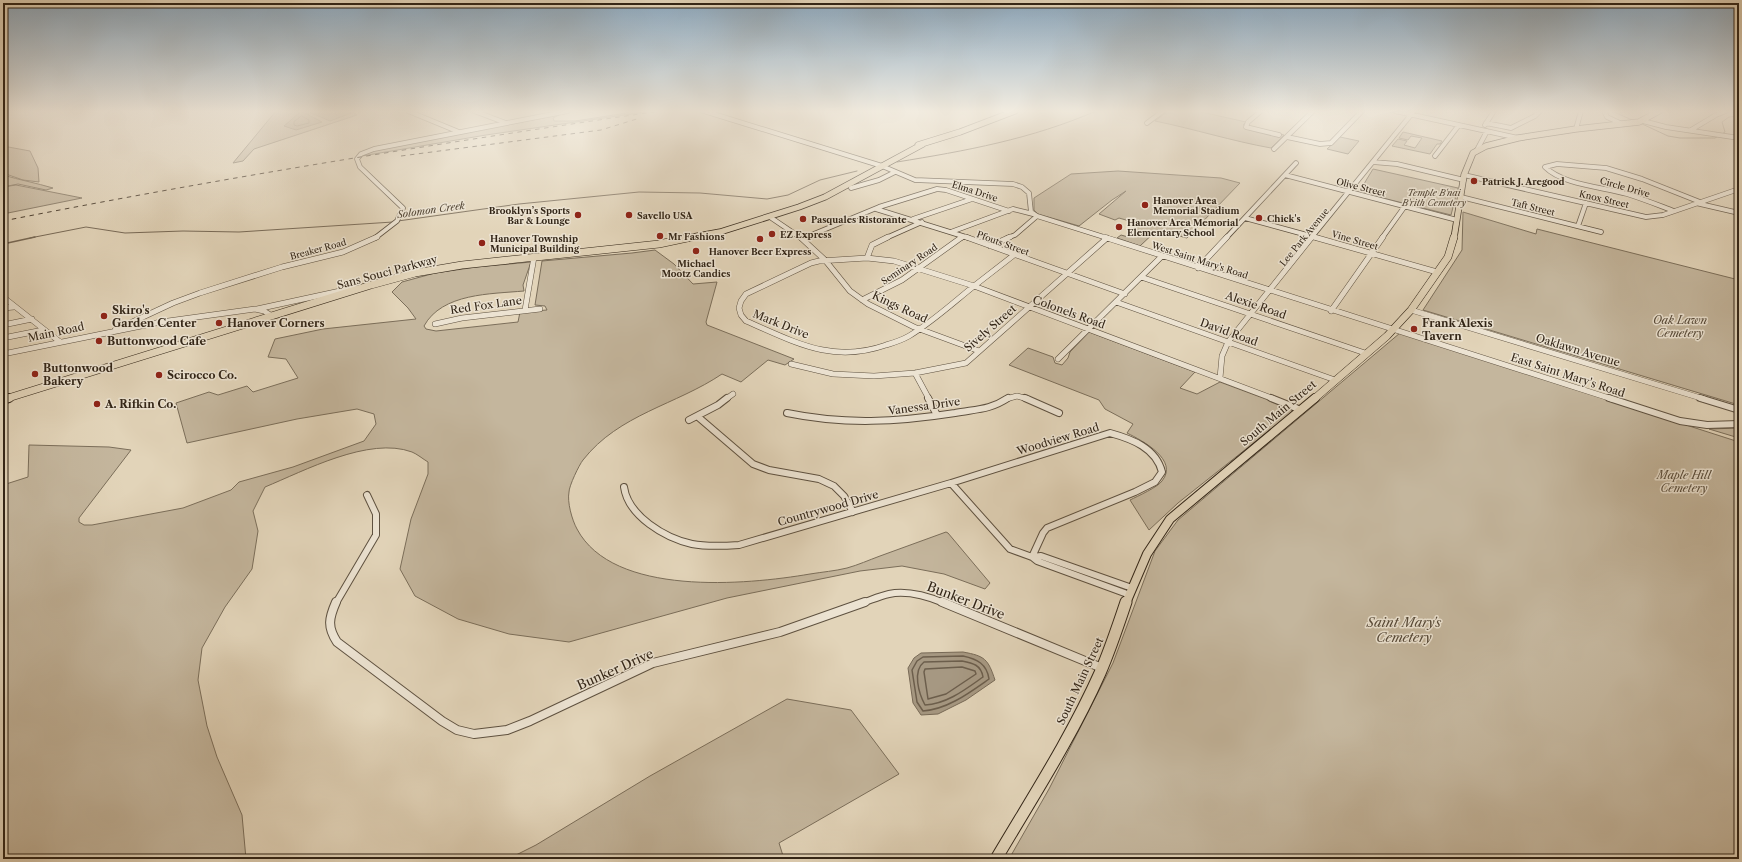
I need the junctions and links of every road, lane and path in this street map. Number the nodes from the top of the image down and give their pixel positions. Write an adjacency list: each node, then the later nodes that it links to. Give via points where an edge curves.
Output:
1 (370, 151): 70 (street, Breaker Road, via 358,157 358,163 403,208 398,219 377,237 354,247 205,292)
2 (832, 151): 10 (street)
3 (909, 151): 10 (main road, Sans Souci Parkway)
4 (1382, 151): 8 (street, Lee Park Avenue)
5 (1440, 151): 7 (street)
6 (1476, 151): 13 (main road, South Main Street, via 1469,161)
7 (1435, 156)
8 (1373, 162): 13 (street, Knox Street); 16 (street, Lee Park Avenue)
9 (1296, 163): 12 (street)
10 (879, 166): 11 (street); 29 (main road, Sans Souci Parkway, via 825,197)
11 (895, 172): 14 (street, via 879,180); 28 (street, via 920,181 1013,184 1029,193 1029,208)
12 (1285, 176): 16 (street, Olive Street); 30 (street)
13 (1464, 177): 19 (main road, South Main Street); 21 (street, Knox Street)
14 (851, 188)
15 (1739, 189): 17 (street, Knox Street)
16 (1350, 192): 23 (street, Olive Street); 38 (street, Lee Park Avenue)
17 (1729, 192): 18 (street); 22 (street, Knox Street)
18 (1739, 194)
19 (1461, 197): 32 (main road, South Main Street); 34 (street, Taft Street)
20 (972, 199): 24 (street, Elma Drive, via 937,189); 25 (street, Elma Drive); 31 (street)
21 (1586, 203): 26 (street, Knox Street, via 1646,217); 34 (street)
22 (1698, 203): 26 (street, Knox Street); 26 (street, Circle Drive, via 1634,176 1612,170 1592,166 1545,167 1548,172 1560,177 1625,193); 27 (street)
23 (1405, 206): 32 (street, Olive Street); 42 (street)
24 (876, 210): 31 (street, Pfouts Street); 40 (street)
25 (1011, 210): 28 (street, Elma Drive); 35 (street)
26 (1674, 211)
27 (1739, 213)
28 (1035, 215): 39 (street, West Saint Mary's Road); 41 (street, via 1015,234)
29 (770, 216): 40 (street, Kings Road); 45 (main road, Sans Souci Parkway, via 681,241)
30 (1245, 218): 38 (street, Vine Street); 49 (street)
31 (913, 219): 33 (street, Pfouts Street)
32 (1457, 220): 50 (main road, South Main Street, via 1453,245)
33 (922, 222): 35 (street, Pfouts Street); 46 (street, via 872,245)
34 (1578, 226): 36 (street, Taft Street)
35 (951, 232): 37 (street, Pfouts Street)
36 (1601, 232)
37 (963, 237): 41 (street, Pfouts Street); 48 (street, Seminary Road)
38 (1314, 237): 42 (street, Vine Street); 55 (street, Lee Park Avenue)
39 (1107, 238): 44 (street, West Saint Mary's Road); 51 (street, Sively Street)
40 (803, 239): 47 (street, Kings Road)
41 (990, 246): 43 (street, Pfouts Street)
42 (1371, 253): 50 (street, Vine Street); 67 (street)
43 (1014, 255): 51 (street, Pfouts Street); 54 (street)
44 (1162, 256): 49 (street, West Saint Mary's Road); 52 (street)
45 (534, 257): 53 (main road, Sans Souci Parkway, via 439,268); 65 (street)
46 (867, 258): 47 (street, Colonels Road); 48 (street, Colonels Road, via 894,261)
47 (825, 260): 58 (street, Kings Road, via 847,289); 75 (street, Mark Drive, via 811,263 746,294 740,301 742,318 818,350 844,354 856,353 908,337)
48 (920, 268): 54 (street, Colonels Road); 58 (street, Seminary Road, via 883,292)
49 (1198, 268): 55 (street, West Saint Mary's Road)
50 (1437, 272): 66 (main road, South Main Street)
51 (1066, 274): 56 (street, Pfouts Street); 62 (street, Sively Street)
52 (1141, 277): 56 (street); 68 (street, Alexie Road)
53 (371, 285): 63 (street, Main Road); 69 (main road, Sans Souci Parkway)
54 (974, 286): 62 (street, Colonels Road); 75 (street)
55 (1270, 291): 67 (street, West Saint Mary's Road); 68 (street, Lee Park Avenue)
56 (1125, 294): 59 (street)
57 (3, 297): 60 (street)
58 (862, 300): 75 (street, Kings Road, via 894,318)
59 (1116, 302): 78 (street); 82 (street, David Road)
60 (14, 306): 61 (street); 71 (street)
61 (3, 308)
62 (1029, 308): 78 (street, Colonels Road); 83 (street, Sively Street)
63 (255, 309): 69 (street); 74 (street, Main Road)
64 (540, 309): 65 (street, Red Fox Lane)
65 (525, 310): 72 (street, Red Fox Lane, via 452,319)
66 (1411, 310): 79 (main road, South Main Street); 94 (street, Oaklawn Avenue)
67 (1330, 311): 79 (street, West Saint Mary's Road)
68 (1251, 314): 82 (street, Lee Park Avenue); 84 (street, Alexie Road)
69 (272, 316): 92 (main road, Sans Souci Parkway)
70 (142, 318): 74 (street, via 139,322); 77 (street, Breaker Road)
71 (32, 319): 73 (street); 76 (street)
72 (436, 324)
73 (3, 325)
74 (144, 325): 77 (street, Main Road)
75 (920, 328): 83 (street, Kings Road)
76 (43, 330): 80 (street); 81 (street)
77 (115, 330): 81 (street, Main Road)
78 (1089, 330): 86 (street); 89 (street, Colonels Road)
79 (1393, 330): 84 (main road, South Main Street); 100 (street, East Saint Mary's Road, via 1680,421 1707,425)
80 (3, 338)
81 (60, 342): 85 (street, Main Road)
82 (1228, 342): 89 (street, Lee Park Avenue, via 1222,356); 90 (street, David Road)
83 (979, 351): 88 (street, Sively Street, via 966,363)
84 (1365, 353): 90 (main road, South Main Street)
85 (3, 354)
86 (1058, 360)
87 (791, 364): 88 (street, Sively Street, via 845,375 888,376)
88 (915, 373): 98 (street)
89 (1220, 378): 93 (street, Colonels Road)
90 (1335, 380): 93 (main road, South Main Street)
91 (733, 394): 97 (street)
92 (3, 400)
93 (1301, 410): 106 (main road, South Main Street, via 1170,519 1149,548)
94 (1739, 410)
95 (787, 413): 98 (street, Vanessa Drive, via 819,419 875,423)
96 (1059, 413): 98 (street, Vanessa Drive, via 1016,396 1008,397 994,406)
97 (697, 416): 99 (street); 104 (street, via 753,464 769,470 819,479 834,486 844,496)
98 (937, 416)
99 (689, 420)
100 (1739, 424)
101 (951, 483): 104 (street, Countrywood Drive); 105 (street, via 1010,549); 105 (street, Woodview Road, via 1110,433 1131,439 1158,460 1162,472 1155,482 1047,528 1042,533)
102 (624, 487): 104 (street, Countrywood Drive, via 626,501 635,513 672,536 692,544 739,545)
103 (367, 495): 107 (street, Bunker Drive, via 377,513 376,535 336,604 329,621 330,631 337,642 442,721 458,730 474,734 492,734 530,721 653,663 780,632 830,616 878,596 898,593 931,598)
104 (852, 512)
105 (1032, 557): 106 (street, via 1037,561)
106 (1131, 592): 107 (main road, South Main Street)
107 (1102, 668): 108 (main road, South Main Street, via 1060,750)
108 (996, 859)

